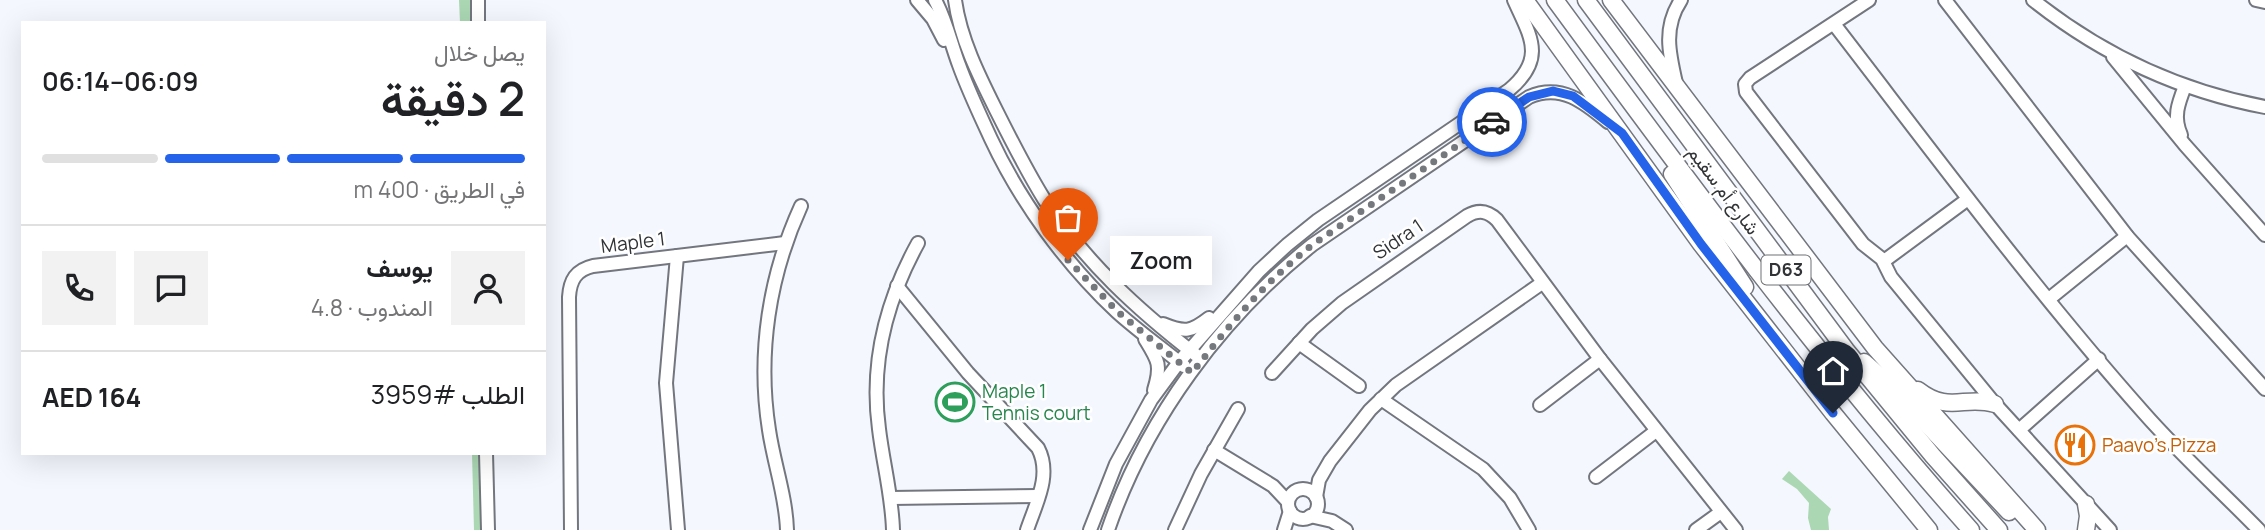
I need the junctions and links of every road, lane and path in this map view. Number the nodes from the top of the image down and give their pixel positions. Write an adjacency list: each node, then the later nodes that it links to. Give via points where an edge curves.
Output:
1 (478, 0): 16 (street)
2 (917, 0): 20 (street)
3 (935, 0): 20 (street)
4 (955, 0): 38 (street, via 963,34 986,90 1028,173 1084,252)
5 (1514, 0): 37 (street, via 1532,47 1528,67 1517,83 1318,220)
6 (1525, 0): 24 (main road)
7 (1555, 0): 18 (main road, شارع أم سقيم / D63)
8 (1586, 0): 43 (main road, شارع أم سقيم / D63)
9 (1611, 0): 22 (main road)
10 (1681, 0): 22 (street, via 1668,34)
11 (1869, 0): 17 (street)
12 (1945, 0): 29 (street)
13 (2033, 0): 19 (street)
14 (2256, 0): 15 (street)
15 (2265, 2)
16 (478, 21)
17 (1834, 24): 26 (street); 33 (street, via 1750,78 1746,92 1863,244)
18 (1595, 54): 39 (main road, via 1623,104 1741,279); 86 (main road, شارع أم سقيم / D63, via 1824,354)
19 (2110, 54): 21 (street); 25 (street)
20 (960, 66): 40 (street, via 992,141 1047,232 1098,292)
21 (2185, 86): 23 (street); 25 (street, via 2176,119)
22 (1676, 87): 49 (main road)
23 (2265, 107)
24 (1622, 133): 39 (main road); 46 (street, via 1573,96 1553,91 1529,97 1294,259 1251,299)
25 (2185, 145): 28 (street)
26 (1968, 200): 33 (street); 36 (street)
27 (801, 206): 30 (street)
28 (2265, 235)
29 (2127, 236): 36 (street); 51 (street)
30 (785, 243): 32 (street, Maple 1); 75 (street, via 769,313 764,372 769,432)
31 (919, 243): 35 (street)
32 (677, 256): 73 (street, Maple 1, via 586,268 570,282); 74 (street, via 666,383)
33 (1883, 260): 54 (street, via 1888,273)
34 (1542, 283): 41 (street, Sidra 1, via 1497,220 1486,212 1473,212 1358,290); 44 (street, Sidra 1); 52 (street, via 1430,359)
35 (897, 286): 63 (street, via 968,373 1034,442 1044,467); 64 (street, via 880,347 876,388)
36 (2049, 299): 45 (street)
37 (1232, 300): 38 (street, via 1192,329 1179,331); 42 (street)
38 (1153, 320): 42 (street)
39 (1768, 331): 71 (main road)
40 (1141, 332): 47 (street); 53 (street, via 1160,369)
41 (1299, 343): 48 (street, Sidra 1); 50 (street)
42 (1190, 350): 46 (street); 47 (street)
43 (1846, 350): 87 (main road, شارع أم سقيم / D63); 88 (main road, via 1890,385)
44 (1600, 359): 55 (street); 58 (street, Sidra 1)
45 (2099, 359): 57 (street); 92 (street, via 2146,415)
46 (1202, 360): 47 (street)
47 (1185, 367): 53 (street); 79 (street, via 1136,459)
48 (1272, 373)
49 (1897, 374): 54 (main road, via 1942,403); 89 (main road)
50 (1360, 386)
51 (2265, 389)
52 (1381, 399): 61 (street); 83 (street, via 1483,469)
53 (1151, 400): 78 (street, via 1116,464)
54 (1996, 404): 57 (street)
55 (1540, 405)
56 (1238, 410): 59 (street)
57 (2019, 430): 67 (street)
58 (1656, 431): 62 (street); 68 (street, Sidra 1)
59 (1214, 450): 65 (street); 80 (street)
60 (486, 455): 72 (street)
61 (1321, 474): 65 (street); 66 (street)
62 (1596, 477)
63 (1038, 496): 64 (street); 77 (street)
64 (891, 498): 76 (street)
65 (1293, 498): 66 (street, via 1310,491); 69 (street, via 1293,515); 81 (street)
66 (1317, 501): 69 (street, via 1314,513); 70 (street)
67 (2086, 504): 90 (main road); 91 (street)
68 (1721, 512): 84 (street); 85 (street, Sidra 1)
69 (1306, 517): 70 (street); 81 (street)
70 (1332, 521): 82 (street)
71 (1927, 527)
72 (488, 530)
73 (571, 530)
74 (678, 530)
75 (787, 530)
76 (892, 530)
77 (1027, 530)
78 (1090, 530)
79 (1108, 530)
80 (1175, 530)
81 (1286, 530)
82 (1346, 530)
83 (1530, 530)
84 (1696, 530)
85 (1736, 530)
86 (1971, 530)
87 (1999, 530)
88 (2029, 530)
89 (2037, 530)
90 (2086, 530)
91 (2110, 530)
92 (2259, 530)

